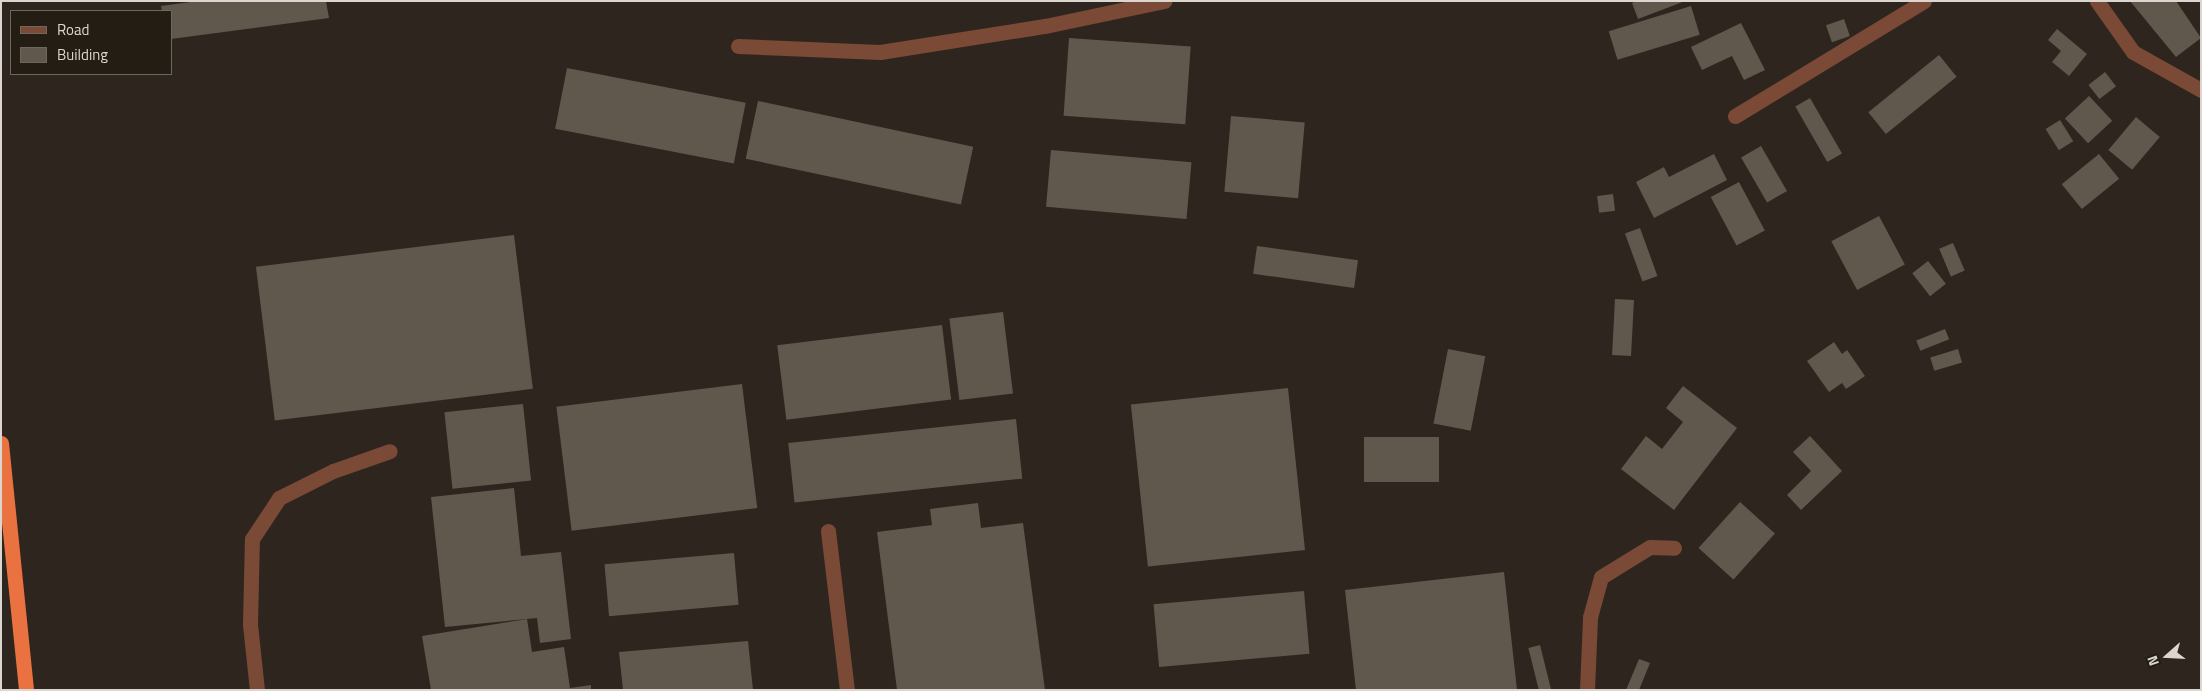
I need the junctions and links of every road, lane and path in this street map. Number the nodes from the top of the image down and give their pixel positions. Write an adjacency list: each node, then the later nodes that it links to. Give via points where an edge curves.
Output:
1 (1164, 1): 4 (street, via 1045,26 880,52)
2 (1924, 1): 6 (street)
3 (2097, 1): 5 (street, via 2133,52)
4 (738, 46)
5 (2201, 90)
6 (1735, 116)
7 (1, 443): 11 (highway)
8 (390, 451): 12 (street, via 333,470 279,498 252,539 250,624)
9 (828, 531): 13 (street)
10 (1674, 548): 14 (street, via 1650,547 1601,578 1590,617)
11 (26, 690)
12 (257, 690)
13 (847, 690)
14 (1587, 690)

